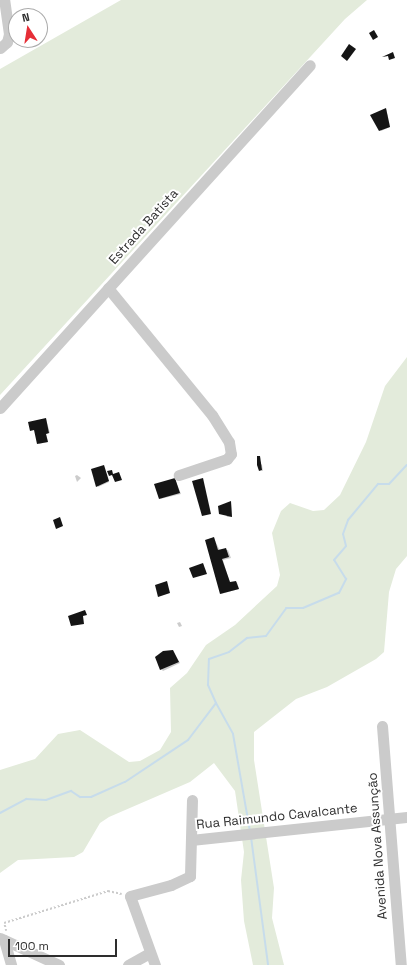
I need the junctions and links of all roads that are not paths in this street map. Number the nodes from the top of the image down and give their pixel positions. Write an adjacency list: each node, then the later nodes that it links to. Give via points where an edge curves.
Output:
1 (4, 0): 2 (street, via 9,34 7,42)
2 (0, 48)
3 (310, 65): 4 (street, Estrada Batista)
4 (108, 288): 5 (street, Estrada Batista); 6 (street, via 212,415 229,442 231,454 227,459)
5 (0, 408)
6 (179, 475)
7 (382, 726): 10 (street, Avenida Nova Assunção)
8 (192, 800): 11 (street)
9 (407, 817): 10 (street, Rua Raimundo Cavalcante)
10 (390, 818): 11 (street, Rua Raimundo Cavalcante); 13 (street, Avenida Nova Assunção)
11 (191, 840): 14 (street, via 189,878 130,896)
12 (4, 940): 15 (street); 16 (street)
13 (403, 947): 19 (street, Avenida Nova Assunção)
14 (150, 952): 17 (street); 18 (street)
15 (11, 965)
16 (59, 965)
17 (128, 965)
18 (155, 965)
19 (401, 965)

